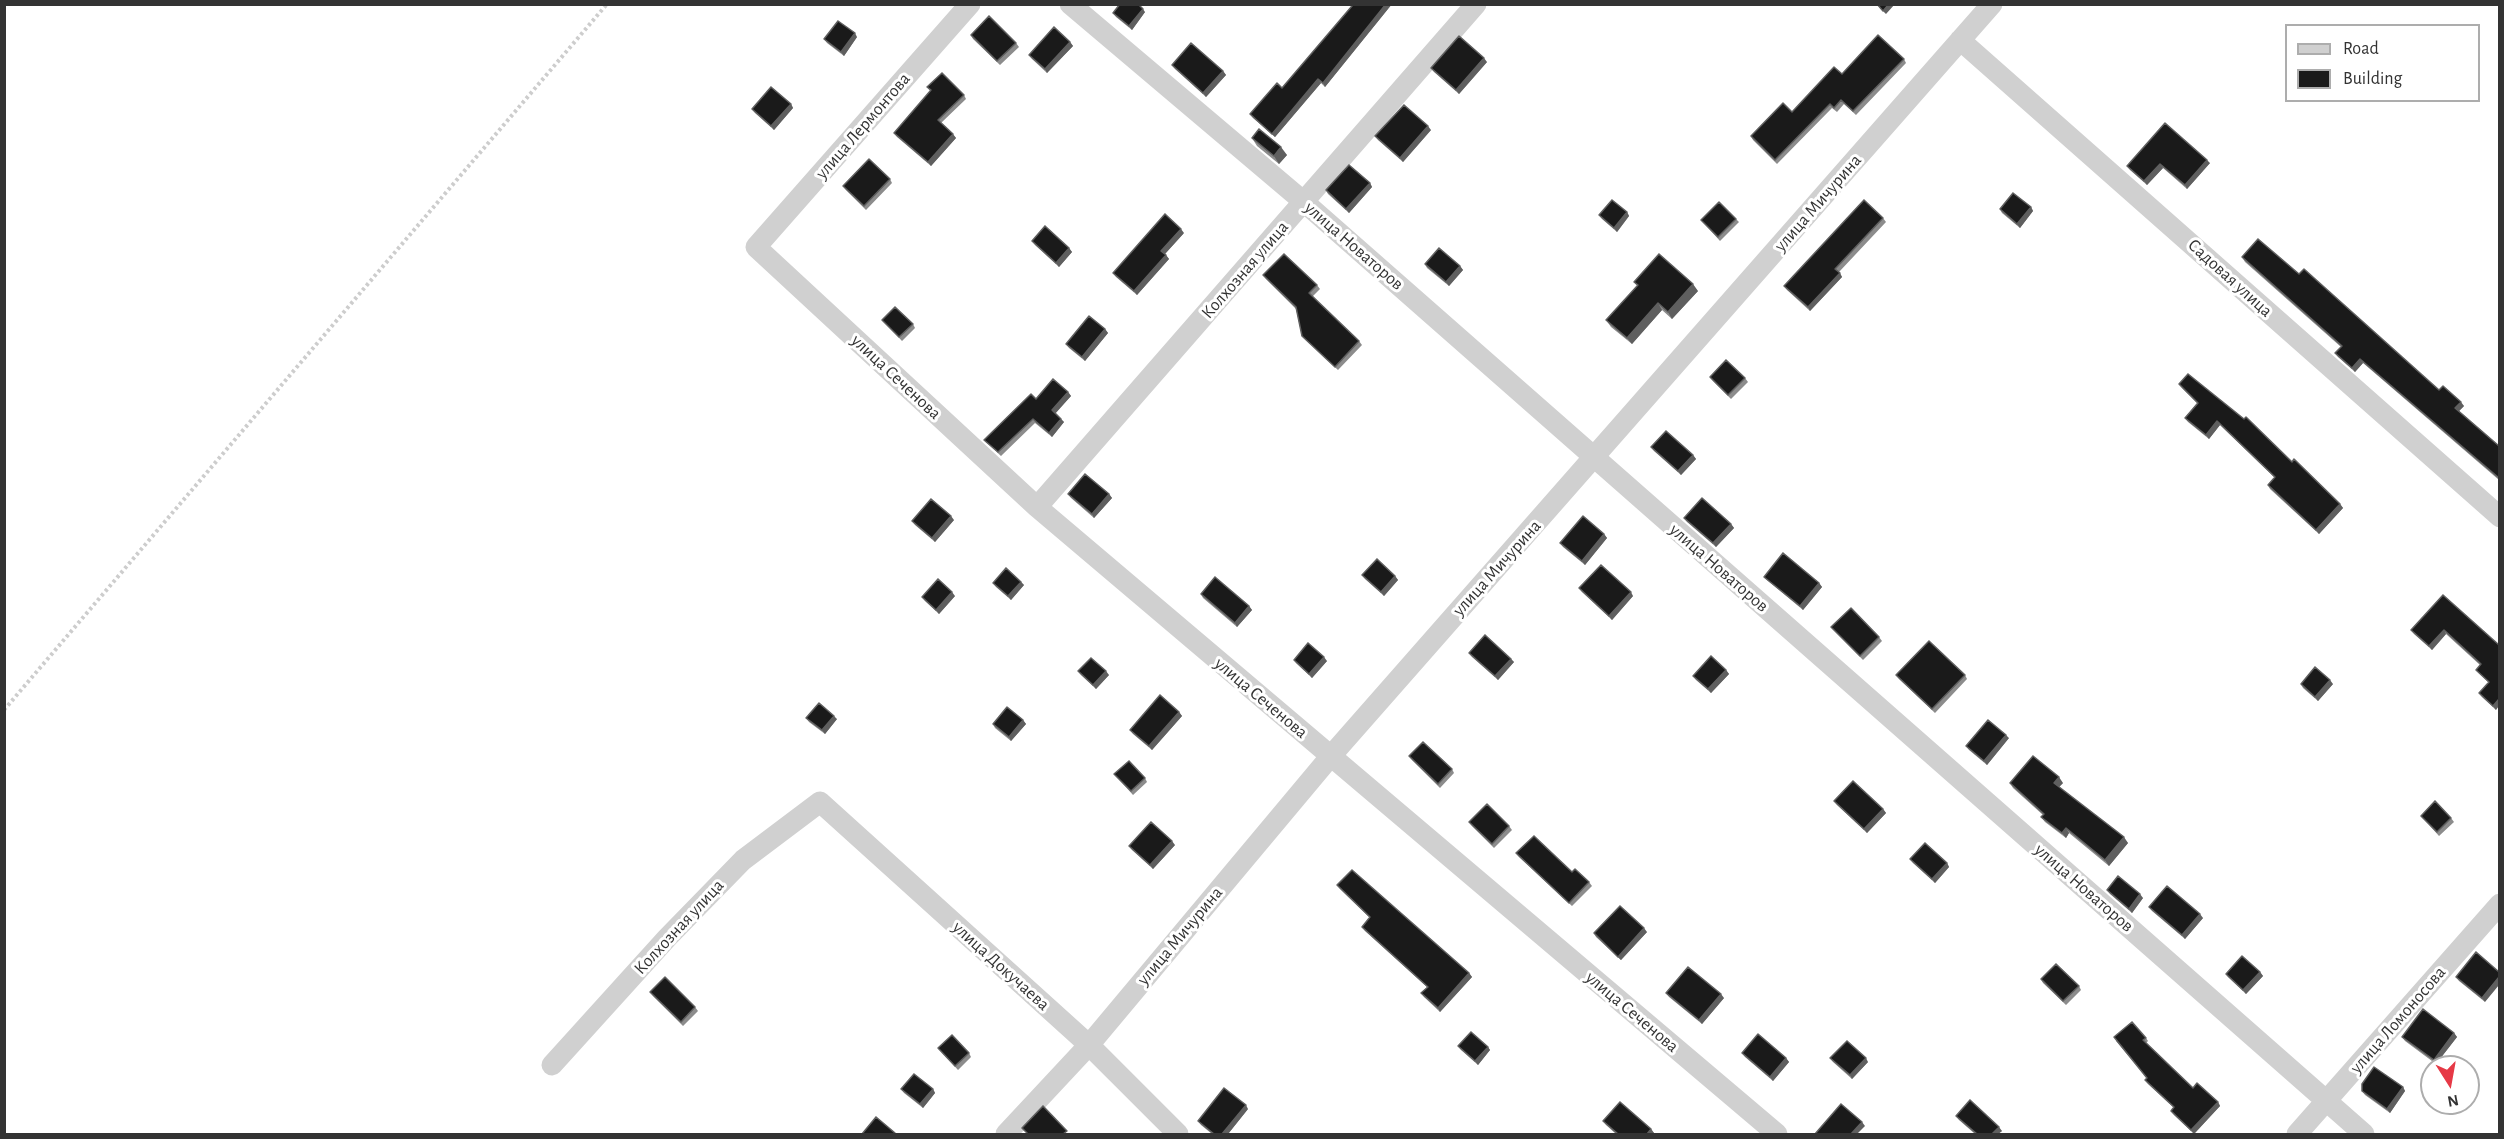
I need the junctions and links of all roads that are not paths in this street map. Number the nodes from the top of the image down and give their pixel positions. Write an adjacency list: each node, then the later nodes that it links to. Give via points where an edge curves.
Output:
1 (970, 4): 7 (street, улица Лермонтова)
2 (1070, 4): 6 (street, улица Новаторов)
3 (1476, 4): 6 (street, Колхозная улица)
4 (1992, 4): 5 (street, улица Мичурина)
5 (1960, 40): 8 (street, улица Мичурина); 10 (street, Садовая улица)
6 (1304, 202): 8 (street, улица Новаторов); 9 (street, Колхозная улица)
7 (756, 247): 9 (street, улица Сеченова)
8 (1594, 459): 11 (street, улица Мичурина); 16 (street, улица Новаторов)
9 (1037, 507): 11 (street, улица Сеченова)
10 (2499, 517)
11 (1330, 757): 14 (street, улица Мичурина); 19 (street, улица Сеченова)
12 (820, 802): 14 (street, улица Докучаева); 15 (street, Колхозная улица, via 743,860)
13 (2499, 904): 16 (street, улица Ломоносова)
14 (1089, 1045): 17 (street, улица Мичурина); 18 (street, улица Докучаева)
15 (552, 1065)
16 (2327, 1101): 20 (street, улица Ломоносова); 21 (street, улица Новаторов)
17 (1006, 1134)
18 (1178, 1134)
19 (1777, 1134)
20 (2296, 1134)
21 (2364, 1134)

